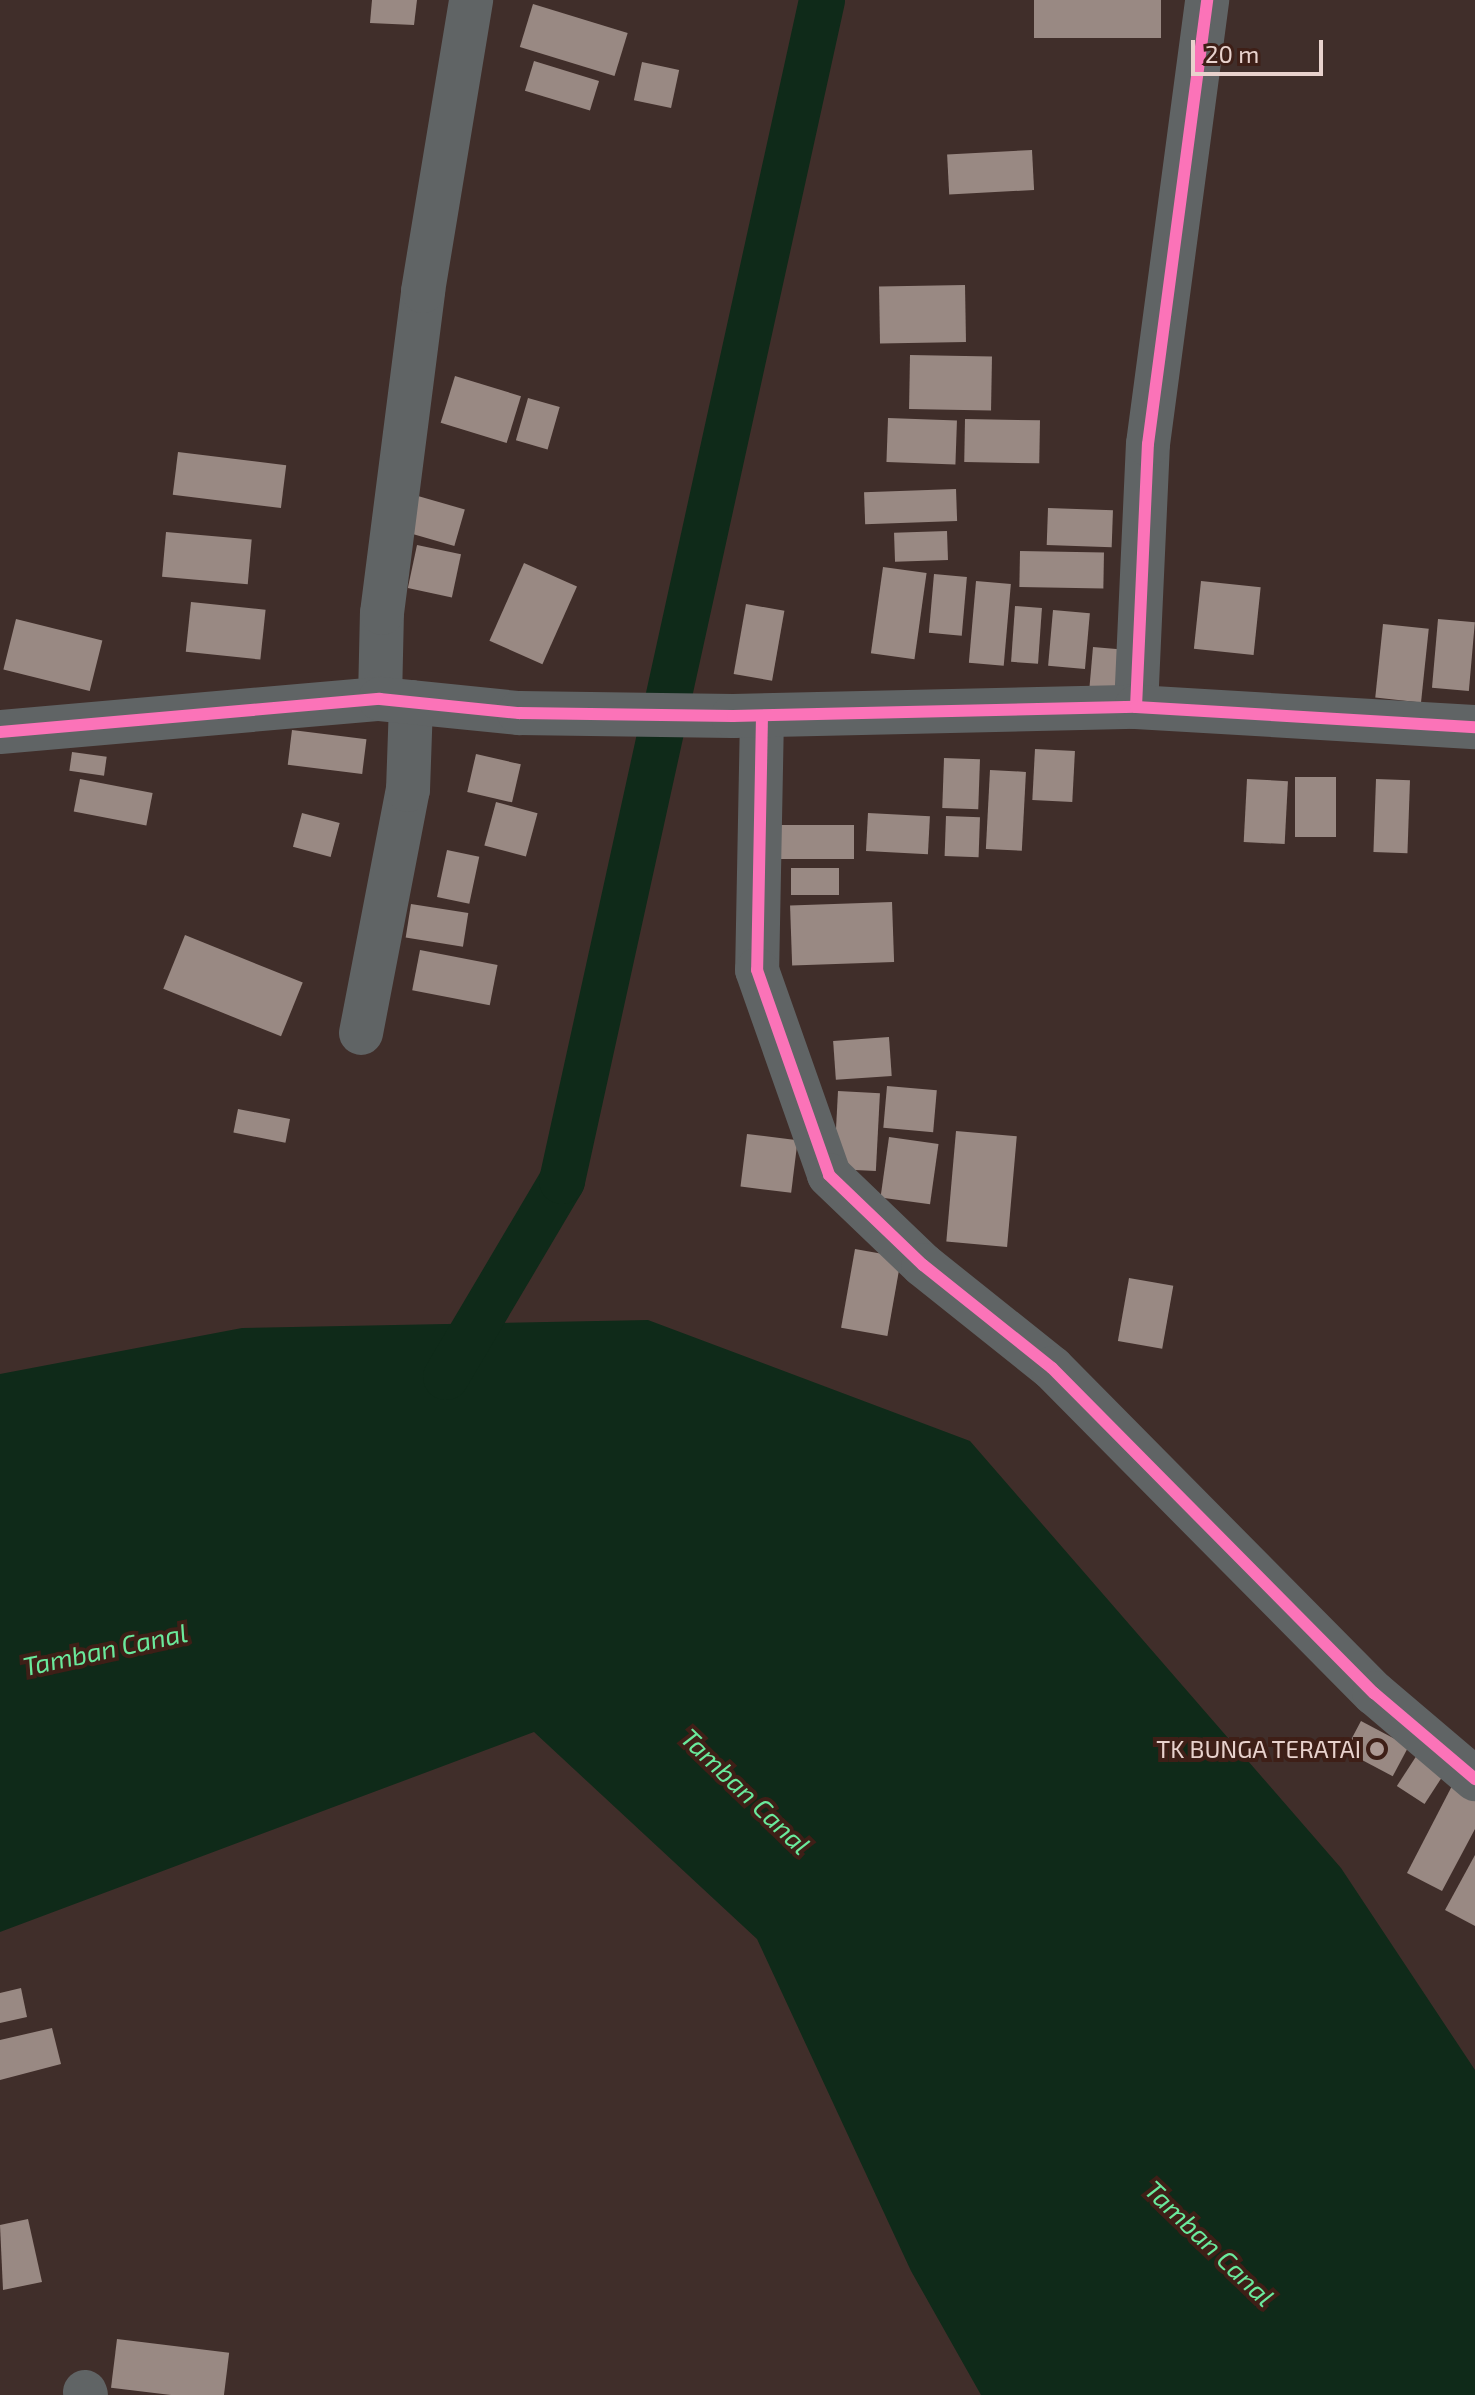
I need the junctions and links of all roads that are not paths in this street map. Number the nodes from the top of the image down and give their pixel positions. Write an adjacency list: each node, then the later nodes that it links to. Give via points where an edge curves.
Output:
1 (471, 0): 3 (street, via 423,291 382,613)
2 (1207, 0): 4 (street, via 1148,444)
3 (396, 701): 5 (street, via 519,713); 7 (street); 8 (street, via 408,790)
4 (1136, 707): 5 (street); 6 (street)
5 (747, 716): 9 (street, via 757,970 829,1175 923,1265 1052,1368 1374,1693)
6 (1475, 727)
7 (0, 732)
8 (361, 1033)
9 (1475, 1779)

